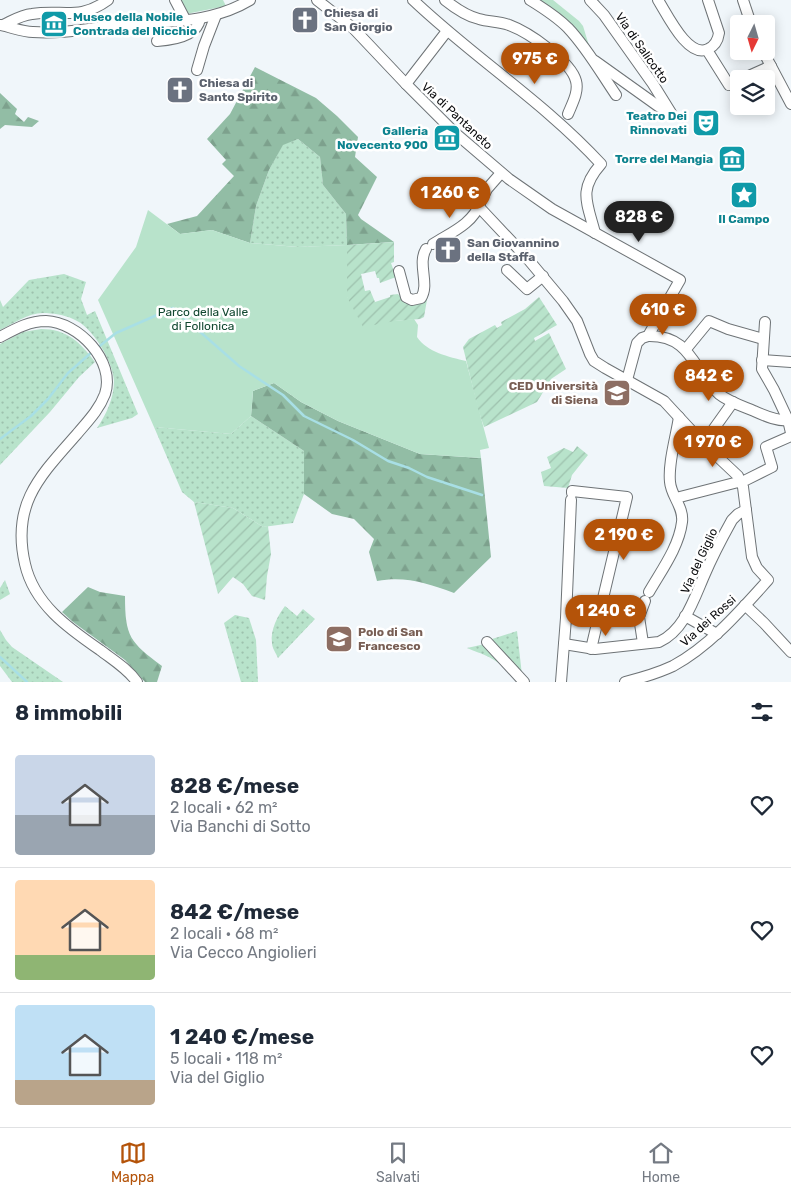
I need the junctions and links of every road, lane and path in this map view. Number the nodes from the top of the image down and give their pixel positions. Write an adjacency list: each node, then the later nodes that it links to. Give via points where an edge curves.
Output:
1 (108, 0): 16 (street, via 82,12 31,14)
2 (175, 0): 15 (street)
3 (250, 0): 12 (street)
4 (317, 0): 25 (street, Via di Pantaneto, via 353,28)
5 (413, 0): 17 (street)
6 (445, 0): 29 (street, via 478,19 515,27 555,55 572,73 576,83)
7 (530, 0): 20 (street, via 568,28)
8 (591, 0): 20 (street, Via di Salicotto, via 671,114)
9 (658, 0): 19 (street, via 687,44 698,51)
10 (708, 0): 19 (street, via 719,33)
11 (743, 0): 13 (street)
12 (216, 15): 14 (street); 23 (street)
13 (748, 15)
14 (200, 19): 15 (street); 18 (street, via 190,33)
15 (186, 21): 16 (street, via 52,33)
16 (1, 26)
17 (447, 31): 25 (street); 29 (street)
18 (157, 41)
19 (707, 50): 26 (street)
20 (591, 58): 27 (street)
21 (768, 60): 22 (street)
22 (771, 66): 24 (street); 28 (street)
23 (197, 70)
24 (761, 70)
25 (406, 84): 30 (street, Via di Pantaneto)
26 (730, 84)
27 (616, 95)
28 (791, 104)
29 (565, 120): 32 (street, via 601,164 590,177 586,191)
30 (501, 173): 31 (street, via 487,189); 32 (street, Via di Pantaneto, via 540,202)
31 (480, 204): 34 (street, via 462,227 430,247 422,261 424,290 421,298 412,300 405,295); 35 (street)
32 (595, 233): 37 (street, Via di Pantaneto, via 675,278)
33 (507, 270): 35 (street, via 527,289)
34 (399, 271)
35 (543, 276): 43 (street, via 575,317 592,358)
36 (764, 322): 39 (street)
37 (648, 336): 40 (street, via 667,339); 43 (street, via 637,343)
38 (0, 337): 63 (street, via 28,324 46,321 61,324 88,342 101,360 107,382 103,398 91,418 30,493 22,520 22,549 32,584 49,609 69,628 123,667)
39 (763, 339): 40 (street, via 709,320); 41 (street)
40 (686, 349): 44 (street, via 715,390)
41 (762, 360): 42 (street); 46 (street, via 763,372)
42 (791, 362)
43 (627, 380): 45 (street, via 661,399)
44 (733, 402): 46 (street, via 763,415); 47 (street)
45 (679, 417): 49 (street); 50 (street, via 670,480)
46 (789, 420): 48 (street)
47 (712, 430)
48 (791, 434): 49 (street, via 766,447 772,467)
49 (741, 482): 50 (street); 51 (street)
50 (676, 498): 55 (street, via 682,516 680,530)
51 (746, 510): 52 (street, Via dei Rossi, via 752,557 768,580); 53 (street, Via del Giglio, via 738,514 731,524)
52 (745, 605): 57 (street, Via dei Rossi); 62 (street)
53 (685, 616): 57 (street); 59 (street, Via del Giglio, via 668,637 659,642)
54 (570, 618): 56 (street)
55 (639, 618): 56 (street); 59 (street)
56 (596, 620): 60 (street, via 627,497 572,495); 61 (street)
57 (717, 634): 66 (street, Via dei Rossi, via 674,665)
58 (487, 642): 64 (street)
59 (644, 643): 61 (street, Via del Giglio)
60 (564, 644): 61 (street, Via del Giglio); 65 (street)
61 (591, 649)
62 (791, 652)
63 (136, 682)
64 (524, 682)
65 (561, 682)
66 (628, 682)

